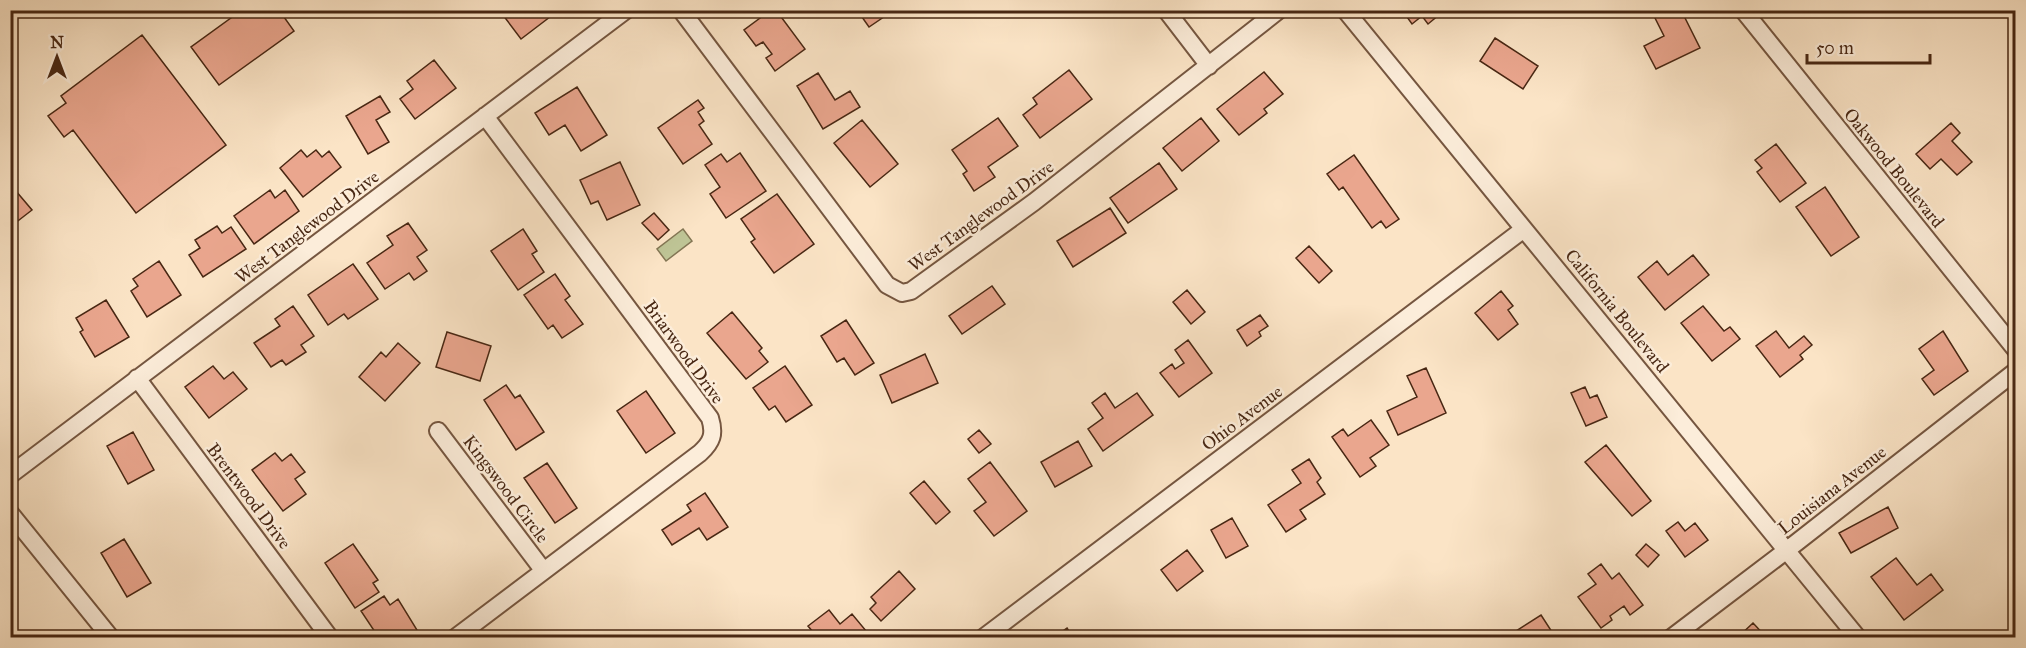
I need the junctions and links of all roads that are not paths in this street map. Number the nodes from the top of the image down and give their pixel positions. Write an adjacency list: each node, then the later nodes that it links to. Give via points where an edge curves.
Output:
1 (626, 10): 8 (street, West Tanglewood Drive)
2 (681, 10): 7 (street, West Tanglewood Drive, via 887,285 902,293 911,291 1034,202)
3 (1166, 10): 7 (street)
4 (1280, 10): 7 (street, West Tanglewood Drive)
5 (1345, 10): 9 (street, California Boulevard)
6 (1743, 10): 10 (street, Oakwood Boulevard)
7 (1209, 66)
8 (485, 116): 12 (street, West Tanglewood Drive); 17 (street, Briarwood Drive, via 710,418 713,429 708,446 700,453)
9 (1524, 230): 16 (street, California Boulevard); 21 (street, Ohio Avenue)
10 (2016, 350)
11 (2016, 371): 16 (street, Louisiana Avenue)
12 (137, 378): 14 (street, West Tanglewood Drive); 19 (street, Brentwood Drive)
13 (438, 431): 17 (street, Kingswood Circle)
14 (10, 475)
15 (10, 513): 18 (street)
16 (1787, 550): 22 (street, Louisiana Avenue); 23 (street, California Boulevard)
17 (543, 570): 20 (street, Briarwood Drive)
18 (111, 638)
19 (330, 638)
20 (454, 638)
21 (983, 638)
22 (1671, 638)
23 (1858, 638)

